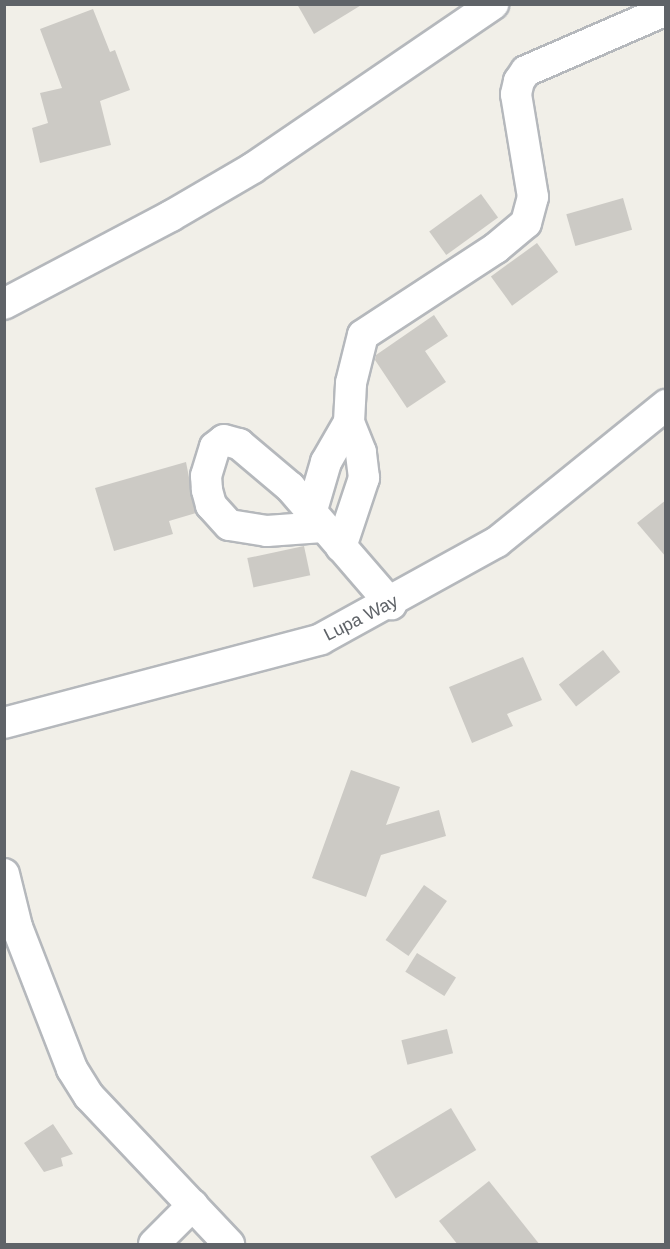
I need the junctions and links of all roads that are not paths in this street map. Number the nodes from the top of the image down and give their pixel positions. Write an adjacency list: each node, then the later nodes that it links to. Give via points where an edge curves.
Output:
1 (493, 4): 3 (street, via 253,168)
2 (666, 10): 5 (street, via 526,71 516,94 533,197 526,223 496,249 363,335 351,383)
3 (4, 304)
4 (666, 405): 7 (street, Lupa Way, via 497,542)
5 (349, 422): 6 (street, via 326,462); 6 (street, via 361,452 364,478)
6 (325, 528): 7 (street)
7 (391, 604): 8 (street, Lupa Way, via 321,639)
8 (4, 723)
9 (4, 874): 10 (street, via 17,927 72,1069 89,1096)
10 (193, 1205): 11 (street); 12 (street)
11 (154, 1245)
12 (230, 1245)

